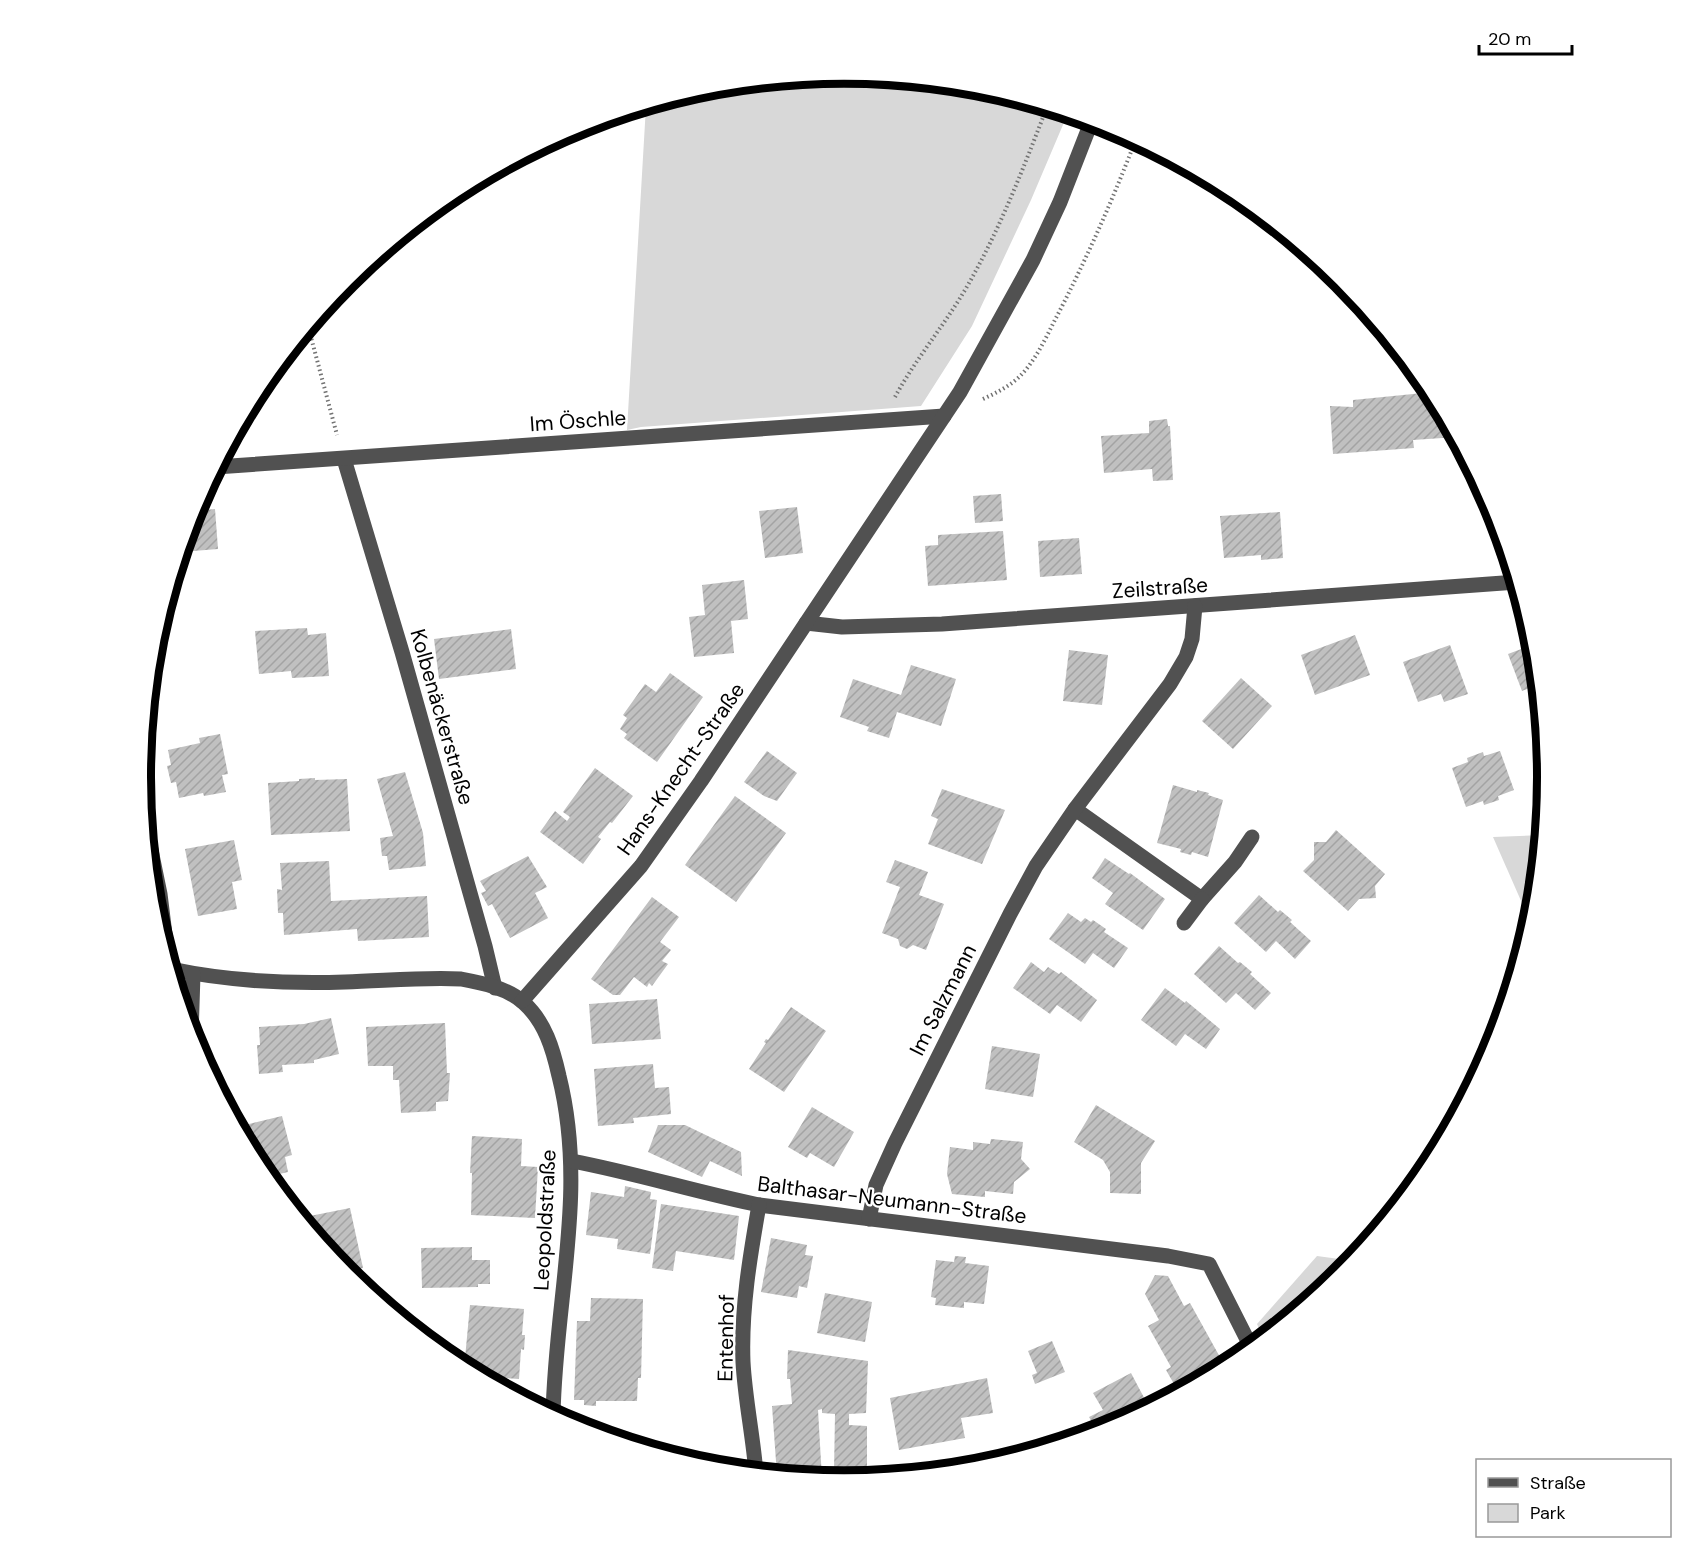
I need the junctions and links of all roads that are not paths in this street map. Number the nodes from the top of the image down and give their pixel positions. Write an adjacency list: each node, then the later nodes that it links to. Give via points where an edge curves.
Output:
1 (1088, 129): 2 (street, Hans-Knecht-Straße, via 1033,260 982,356)
2 (944, 416): 3 (street, Im Öschle); 7 (street, Hans-Knecht-Straße)
3 (344, 459): 4 (street, Im Öschle); 14 (street, Kolbenäckerstraße)
4 (225, 466)
5 (1509, 583): 6 (street, Zeilstraße)
6 (1195, 606): 7 (street, Zeilstraße, via 883,627); 8 (street, Im Salzmann, via 1186,657 1170,684)
7 (806, 622): 15 (street, Hans-Knecht-Straße, via 641,866)
8 (1075, 809): 10 (street); 19 (street, Im Salzmann, via 1036,866 1010,914 895,1143 876,1185)
9 (1252, 837): 10 (street)
10 (1202, 899): 11 (street)
11 (1184, 923)
12 (179, 971): 13 (street)
13 (193, 974): 14 (street, via 311,983 461,979); 16 (street)
14 (495, 988): 15 (street)
15 (522, 1001): 17 (street, Leopoldstraße, via 535,1014 551,1045 565,1097)
16 (192, 1010)
17 (572, 1161): 18 (street, Balthasar-Neumann-Straße); 21 (street, Leopoldstraße)
18 (759, 1205): 19 (street, Balthasar-Neumann-Straße); 22 (street, Entenhof, via 743,1330 745,1388)
19 (868, 1219): 20 (street, Balthasar-Neumann-Straße, via 1209,1264)
20 (1248, 1341)
21 (554, 1406)
22 (755, 1465)

